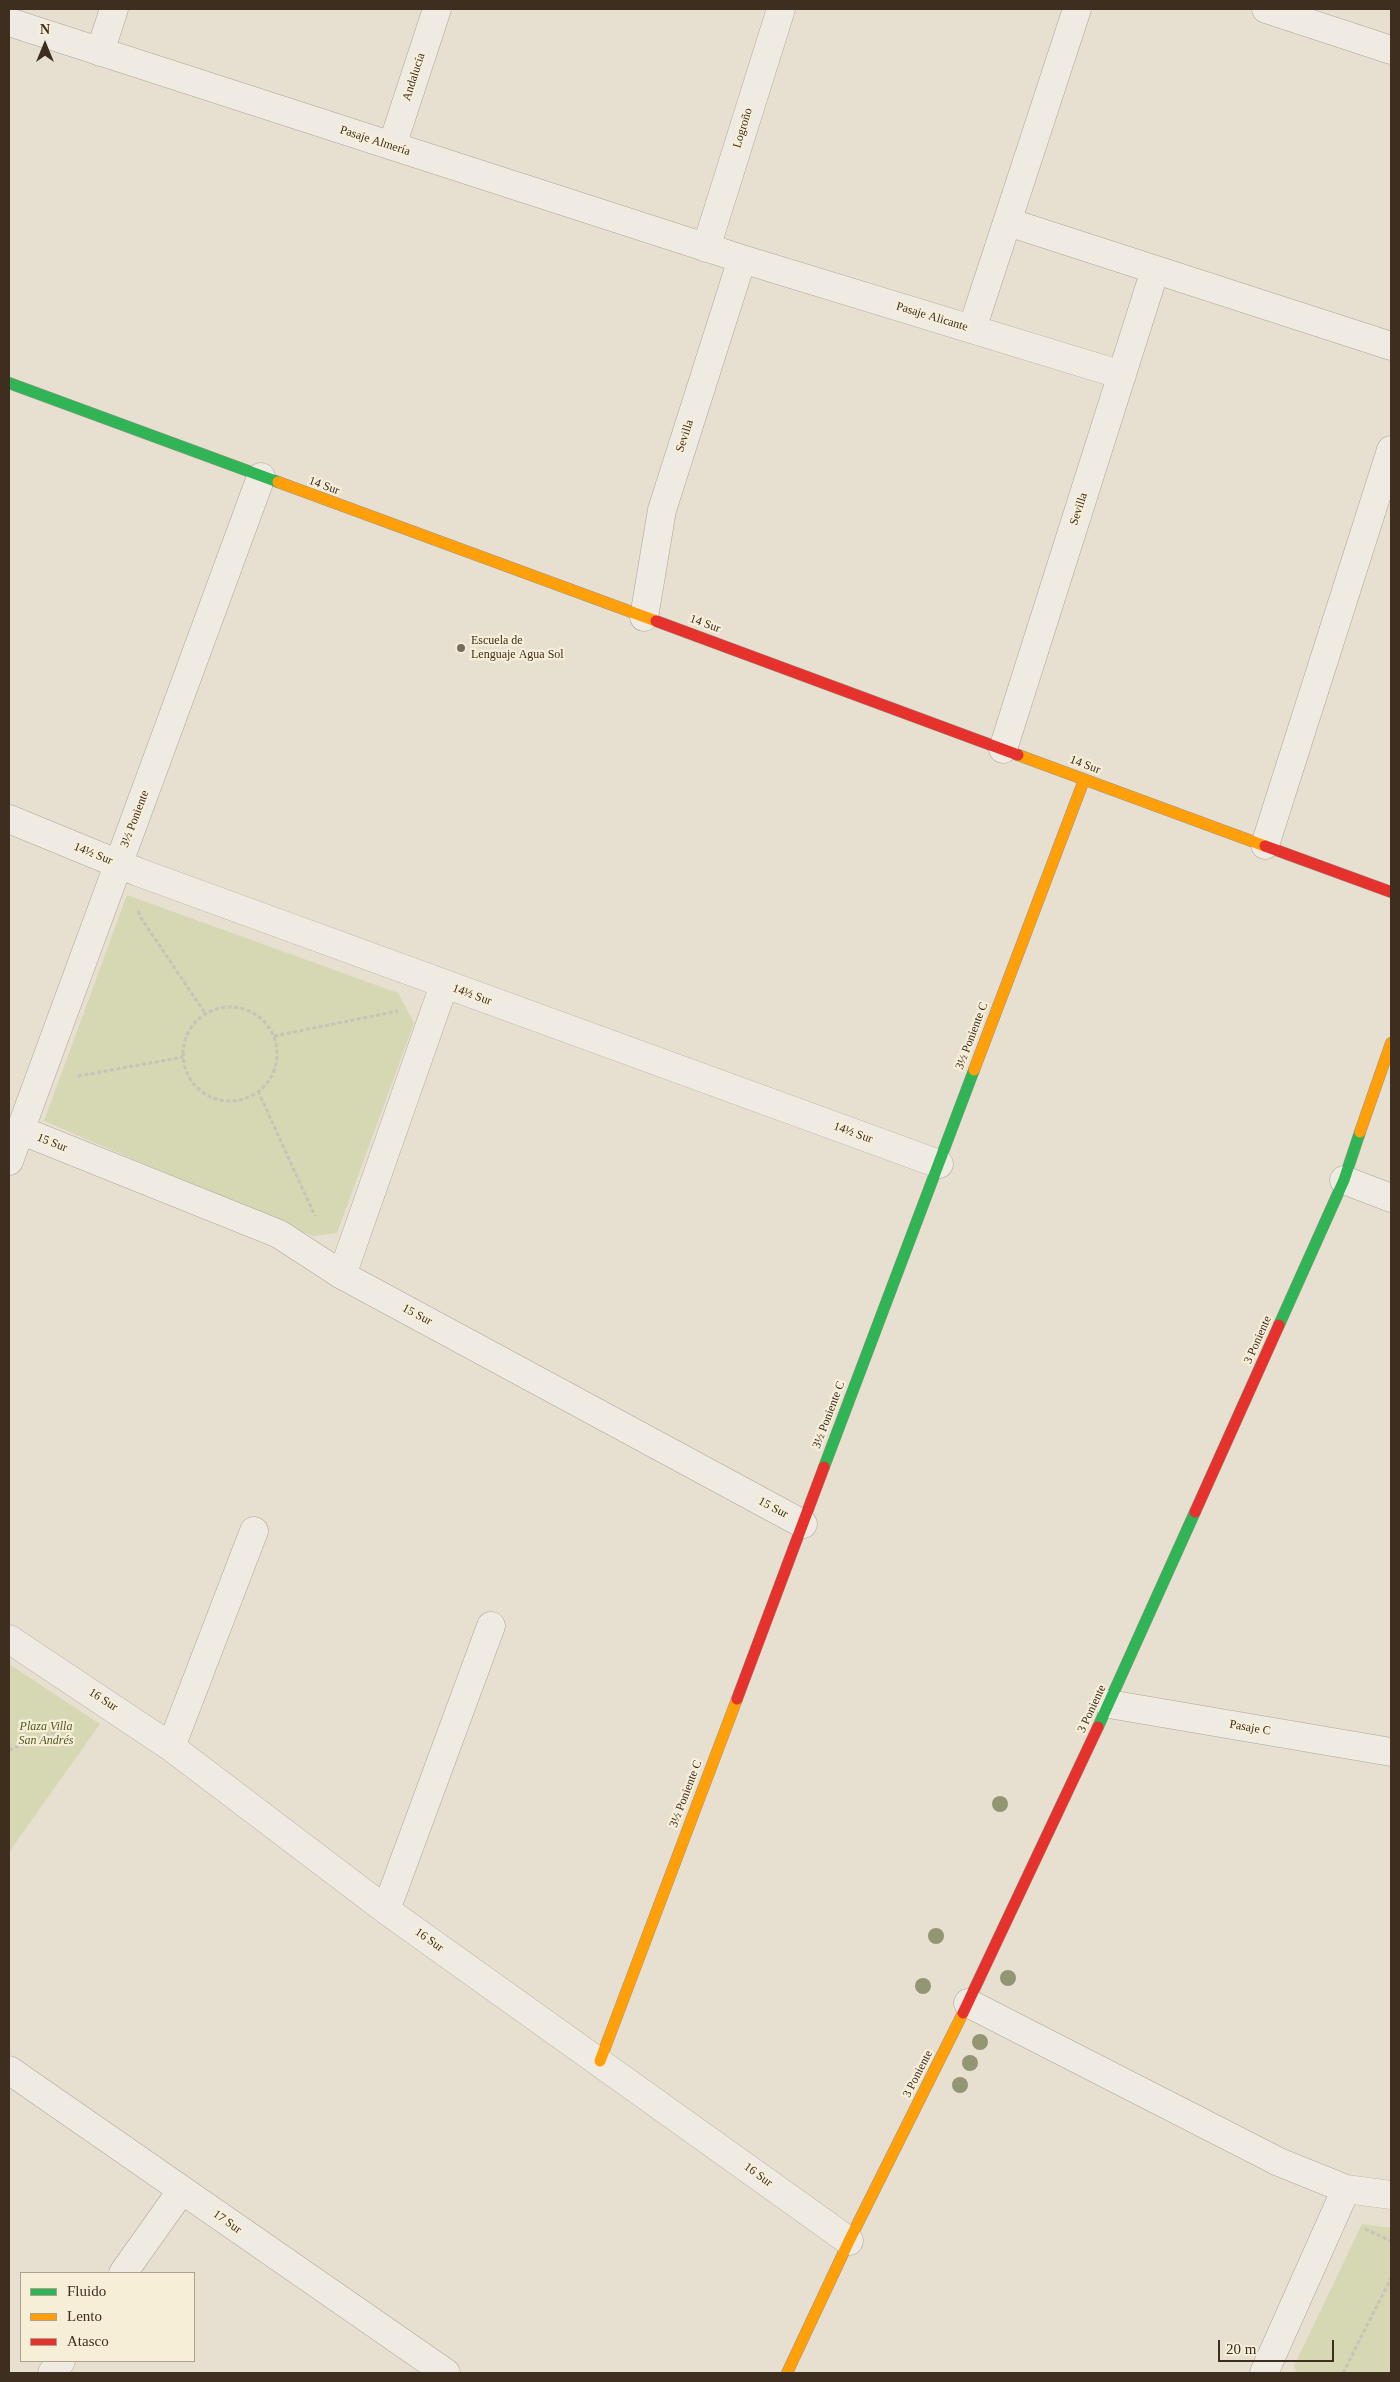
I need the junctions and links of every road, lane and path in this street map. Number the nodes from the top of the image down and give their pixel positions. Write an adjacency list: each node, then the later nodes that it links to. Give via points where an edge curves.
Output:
1 (114, 9): 8 (street)
2 (436, 9): 9 (street, Andalucía)
3 (781, 9): 11 (street, Logroño)
4 (1077, 9): 10 (street)
5 (1266, 9): 7 (street)
6 (9, 22): 8 (street, Pasaje Almería)
7 (1391, 50)
8 (100, 52): 9 (street, Pasaje Almería)
9 (392, 146): 11 (street, Pasaje Almería)
10 (1008, 222): 13 (street); 14 (street)
11 (706, 248): 12 (street, Pasaje Almería)
12 (742, 259): 14 (street, Pasaje Alicante); 20 (street, Sevilla, via 662,510)
13 (1155, 270): 15 (street); 16 (street, Sevilla)
14 (972, 329): 16 (street, Pasaje Alicante)
15 (1391, 346)
16 (1122, 374): 21 (street, Sevilla)
17 (9, 383): 19 (street, 14 Sur)
18 (1391, 450): 24 (street)
19 (261, 477): 20 (street, 14 Sur); 25 (street, 3½ Poniente)
20 (644, 616): 21 (street, 14 Sur)
21 (1004, 748): 22 (street, 14 Sur)
22 (1084, 780): 24 (street, 14 Sur); 36 (street, 3½ Poniente C)
23 (9, 819): 25 (street, 14½ Sur)
24 (1265, 845): 26 (street, 14 Sur)
25 (128, 868): 27 (street, 14½ Sur); 28 (path, via 139,915); 34 (street, 3½ Poniente)
26 (1391, 892)
27 (444, 985): 29 (path, via 398,1011); 36 (street, 14½ Sur); 40 (street)
28 (205, 1013): 29 (path, via 220,1007 244,1009 265,1022); 31 (path, via 192,1024 185,1038)
29 (274, 1036): 33 (path, via 277,1051 275,1068)
30 (1391, 1043): 37 (street, 3 Poniente)
31 (183, 1056): 32 (path); 33 (path, via 184,1068 191,1081 201,1092 215,1099 244,1099)
32 (74, 1077)
33 (258, 1092): 39 (path)
34 (20, 1130): 35 (street, 3½ Poniente); 40 (street, 15 Sur, via 279,1234)
35 (9, 1161)
36 (939, 1164): 41 (street, 3½ Poniente C)
37 (1344, 1180): 38 (street); 45 (street, 3 Poniente)
38 (1391, 1198)
39 (318, 1223)
40 (342, 1275): 41 (street, 15 Sur)
41 (803, 1524): 52 (street, 3½ Poniente C)
42 (254, 1531): 47 (street)
43 (491, 1626): 50 (street)
44 (9, 1639): 46 (street, 16 Sur)
45 (1109, 1704): 48 (street, Pasaje C); 51 (street, 3 Poniente)
46 (116, 1709): 47 (street, 16 Sur); 49 (path)
47 (170, 1747): 50 (street, 16 Sur)
48 (1390, 1749)
49 (9, 1750)
50 (386, 1910): 52 (street, 16 Sur)
51 (968, 2003): 54 (street, via 1279,2162); 57 (street, 3 Poniente)
52 (600, 2061): 57 (street, 16 Sur)
53 (9, 2070): 55 (street, 17 Sur)
54 (1346, 2189): 56 (street); 64 (street)
55 (182, 2190): 58 (street); 62 (street, 17 Sur)
56 (1391, 2195)
57 (849, 2241): 63 (street, 3 Poniente)
58 (124, 2272)
59 (1391, 2278): 65 (path)
60 (60, 2362): 61 (street)
61 (52, 2373)
62 (446, 2373)
63 (787, 2373)
64 (1264, 2373)
65 (1343, 2373)

